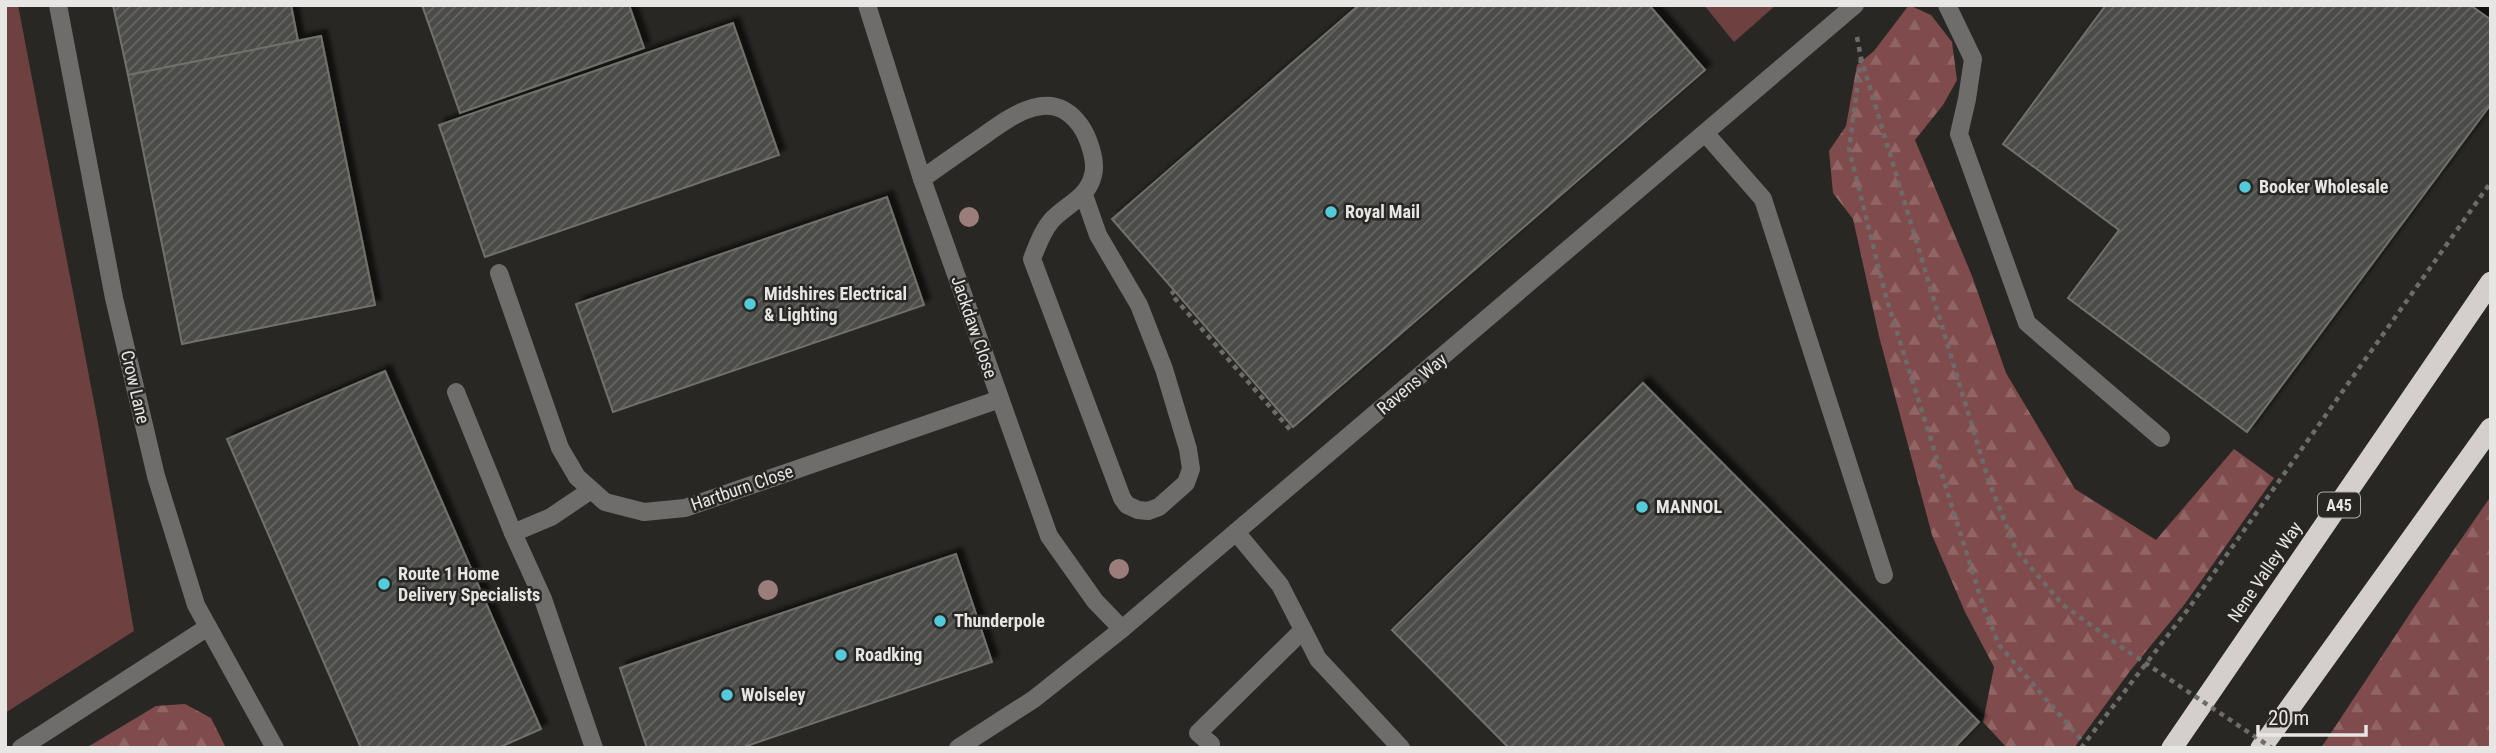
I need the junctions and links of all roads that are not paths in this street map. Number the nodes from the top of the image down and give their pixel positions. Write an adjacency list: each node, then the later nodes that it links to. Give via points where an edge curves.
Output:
1 (58, 5): 18 (street, Crow Lane, via 114,298 156,476 196,605)
2 (867, 5): 6 (street, Jackdaw Close)
3 (1947, 5): 13 (street, via 1973,59 1959,134 2027,323)
4 (1853, 7): 5 (street, Ravens Way)
5 (1706, 134): 15 (street, Ravens Way); 17 (street, via 1763,199)
6 (922, 179): 7 (street, via 1019,111 1043,105 1072,113 1084,131 1094,174); 11 (street, Jackdaw Close)
7 (1084, 195): 7 (street, via 1098,235 1139,305 1188,449 1191,469 1186,483 1148,511 1138,510 1122,498 1032,259 1051,221)
8 (499, 273): 14 (street, Hartburn Close, via 560,448 577,477)
9 (2491, 282): 21 (highway, Nene Valley Way / A45)
10 (456, 392): 16 (street)
11 (1000, 399): 14 (street, Hartburn Close, via 685,509 644,512 605,502); 19 (street, Jackdaw Close, via 1049,536 1095,601)
12 (2491, 428): 30 (highway)
13 (2161, 438)
14 (591, 490): 16 (street, via 551,517)
15 (1236, 532): 19 (street, Ravens Way); 20 (street, via 1280,585)
16 (513, 533): 25 (street, via 543,599)
17 (1884, 575)
18 (208, 627): 23 (street); 24 (street, Crow Lane)
19 (1122, 629): 26 (street, Ravens Way, via 1034,699)
20 (1303, 629): 22 (street, via 1198,733); 27 (street, via 1318,659)
21 (2186, 727): 28 (highway); 29 (highway, Nene Valley Way / A45)
22 (1211, 744)
23 (21, 748)
24 (275, 748)
25 (594, 748)
26 (958, 748)
27 (1401, 748)
28 (2166, 748)
29 (2172, 748)
30 (2261, 748)

